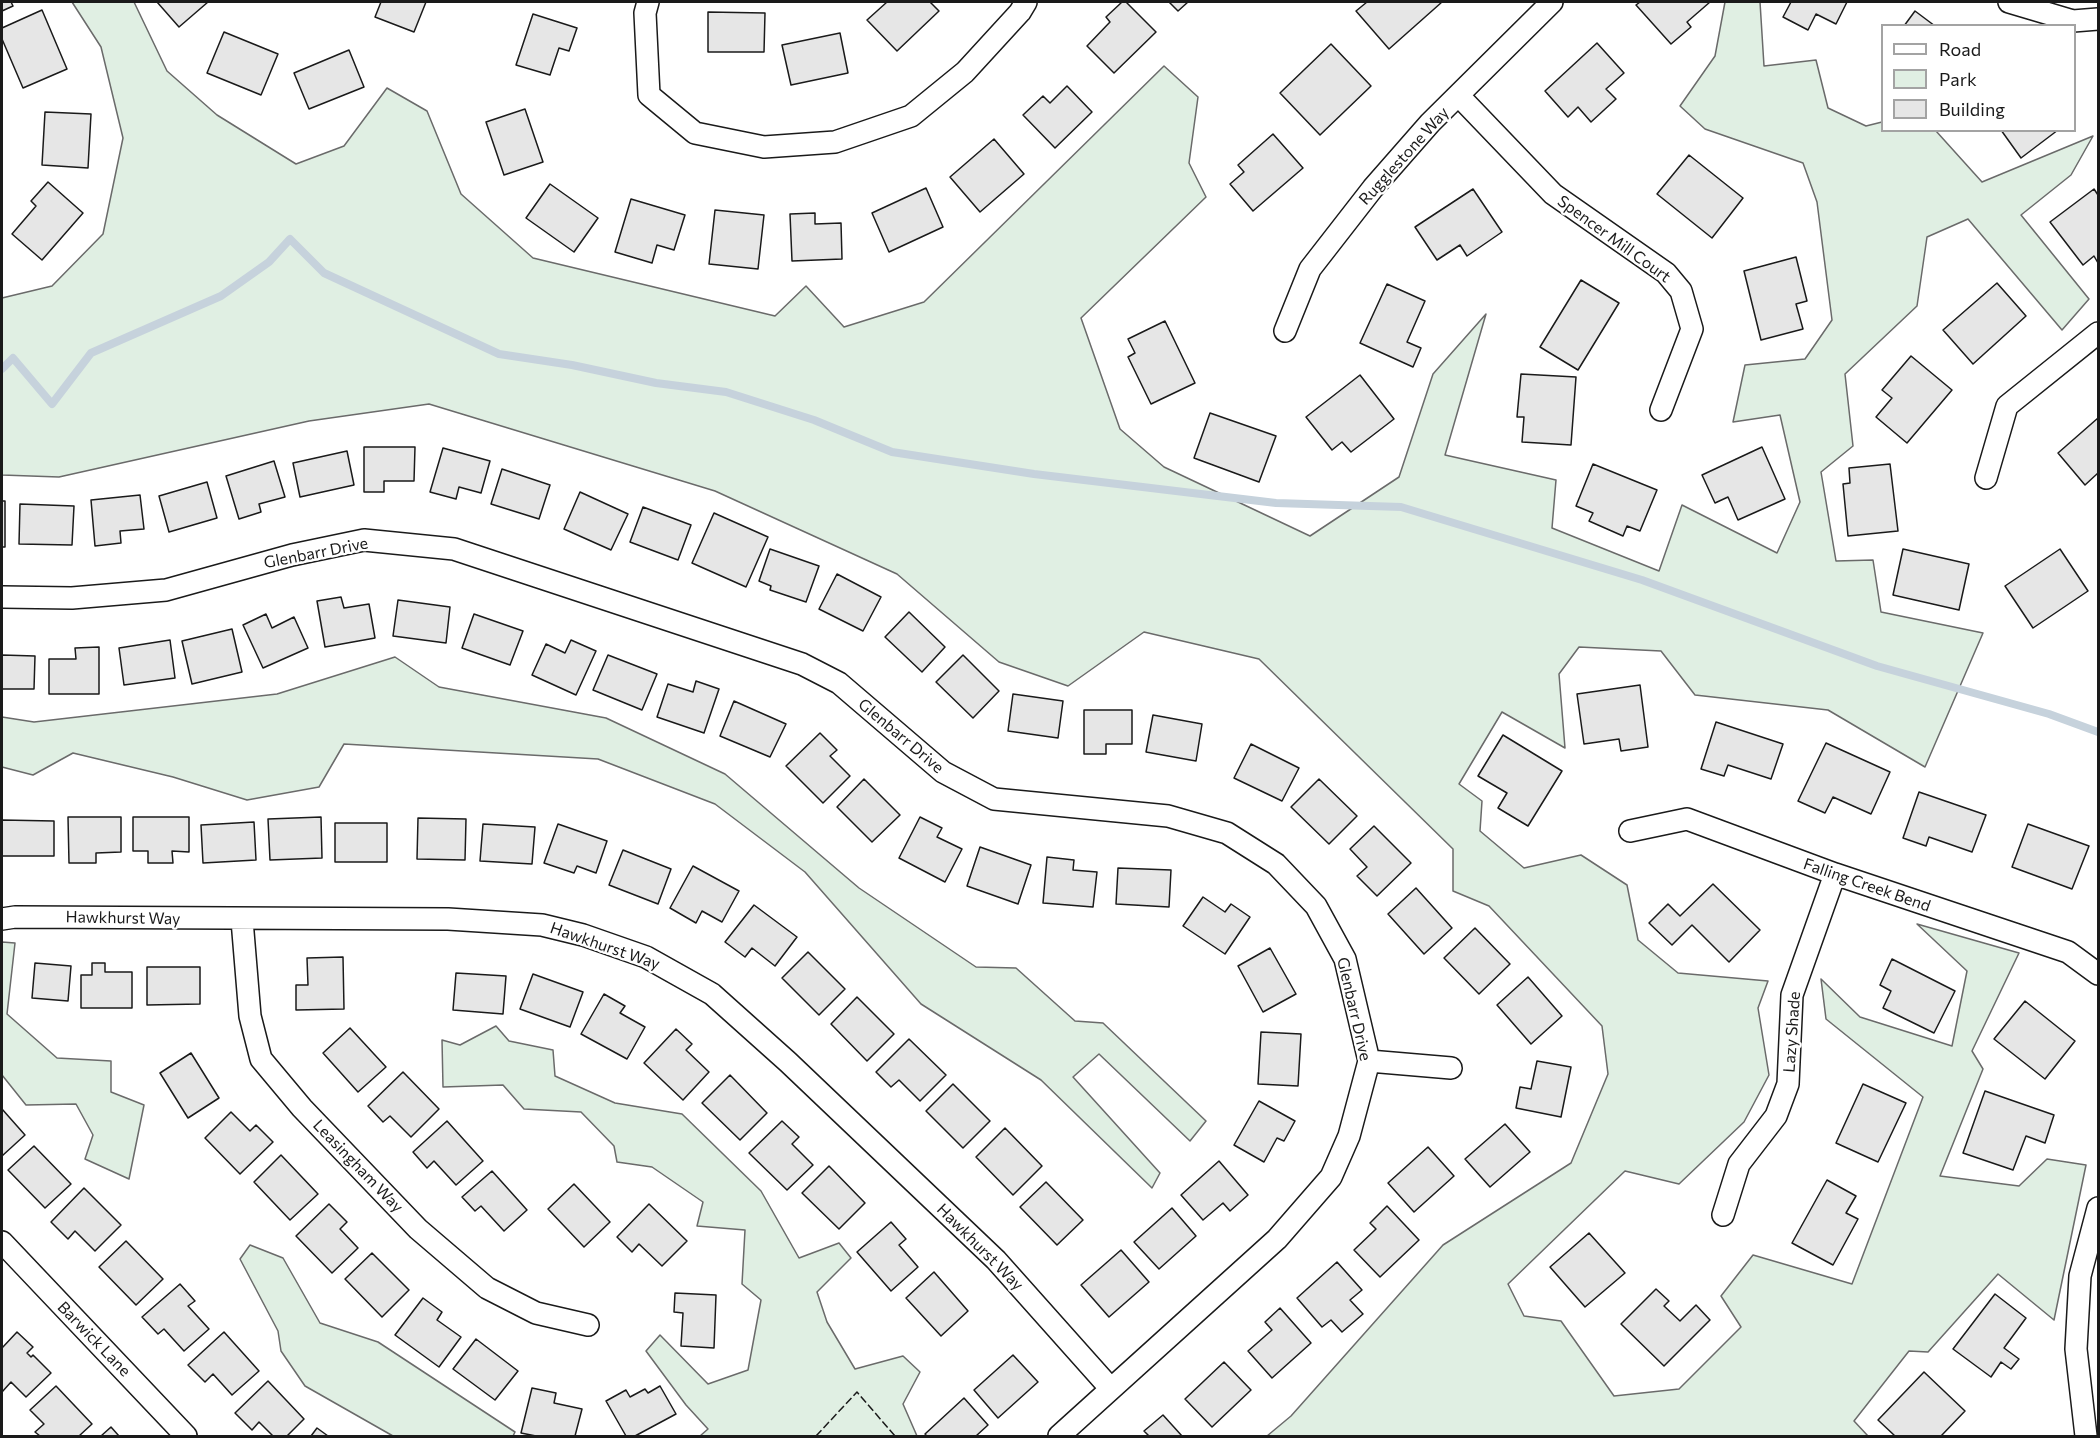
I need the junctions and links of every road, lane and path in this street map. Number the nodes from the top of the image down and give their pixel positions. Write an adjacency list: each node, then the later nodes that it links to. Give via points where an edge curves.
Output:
1 (648, 2): 2 (street, via 645,13 650,95 695,133 764,147 835,142 911,116 965,72)
2 (1026, 2)
3 (1552, 2): 6 (street, Rugglestone Way)
4 (2009, 2): 5 (street, via 2073,21)
5 (2098, 19)
6 (1459, 96): 7 (street, Rugglestone Way, via 1373,188 1310,269); 9 (street, Spencer Mill Court, via 1553,194 1666,273 1681,291 1692,329)
7 (1285, 331)
8 (2098, 333): 10 (street, via 2007,406)
9 (1661, 410)
10 (1986, 478)
11 (2, 597): 17 (street, Glenbarr Drive, via 72,598 166,590 292,555 364,540 454,549 802,664 839,683 943,772 994,799 1168,816 1227,833 1276,864 1316,906 1345,959)
12 (1630, 831): 13 (street, Falling Creek Bend, via 1687,819)
13 (1835, 874): 16 (street, Falling Creek Bend, via 2068,952); 20 (street, Lazy Shade, via 1792,995 1788,1084 1776,1116 1738,1164)
14 (2, 919): 15 (street, Hawkhurst Way)
15 (242, 920): 22 (street, Leasingham Way, via 250,1016 261,1059 302,1108 418,1229 487,1288 536,1313); 23 (street, Hawkhurst Way, via 448,919 542,925 646,957 679,974 745,1021 996,1260)
16 (2098, 974)
17 (1369, 1061): 18 (street); 23 (street, Glenbarr Drive, via 1349,1136 1331,1177 1277,1239)
18 (1451, 1068)
19 (2098, 1208): 26 (street, via 2080,1276 2076,1349)
20 (1723, 1215)
21 (2, 1242): 24 (street, Barwick Lane)
22 (588, 1325)
23 (1111, 1389): 25 (street, Glenbarr Drive)
24 (186, 1437)
25 (1059, 1437)
26 (2086, 1437)

